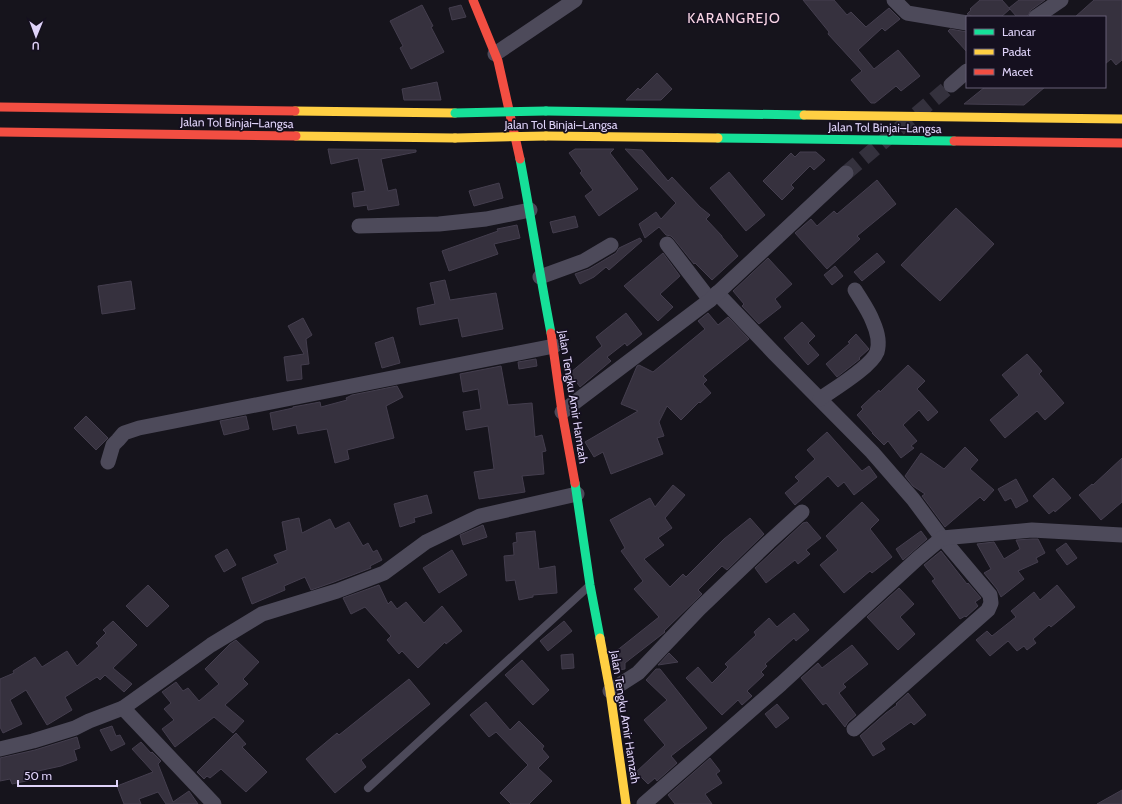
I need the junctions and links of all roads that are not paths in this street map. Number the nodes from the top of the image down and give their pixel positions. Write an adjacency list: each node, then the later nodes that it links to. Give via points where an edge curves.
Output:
1 (473, 0): 7 (highway, Jalan Tengku Amir Hamzah)
2 (575, 0): 7 (street)
3 (894, 0): 6 (street, via 907,13)
4 (1061, 0): 5 (street)
5 (1037, 16)
6 (966, 23)
7 (495, 54): 15 (highway, Jalan Tengku Amir Hamzah)
8 (966, 72): 9 (street)
9 (951, 85)
10 (0, 107): 11 (highway, Jalan Tol Binjai–Langsa, bridge)
11 (1122, 119)
12 (0, 132): 13 (highway, Jalan Tol Binjai–Langsa, bridge)
13 (1122, 143)
14 (846, 173): 21 (street)
15 (530, 210): 16 (street, via 486,219 439,224); 19 (highway, Jalan Tengku Amir Hamzah)
16 (359, 226)
17 (667, 244): 21 (street)
18 (611, 245): 19 (street, via 584,261)
19 (540, 277): 22 (highway, Jalan Tengku Amir Hamzah)
20 (855, 290): 23 (street, via 873,320 878,341 877,352 862,369)
21 (714, 297): 23 (street); 24 (street)
22 (554, 346): 24 (highway, Jalan Tengku Amir Hamzah); 25 (street, via 139,428 124,433 113,445)
23 (820, 399): 29 (street, via 872,452 913,499)
24 (562, 412): 26 (highway, Jalan Tengku Amir Hamzah)
25 (108, 462)
26 (577, 494): 30 (highway, Jalan Tengku Amir Hamzah); 32 (street, via 480,516 426,542 384,573 337,592 262,614 211,645)
27 (802, 512): 31 (street, via 699,609 638,672)
28 (1122, 535): 29 (street, via 1032,530)
29 (942, 538): 33 (street, via 990,595 990,607); 38 (street)
30 (590, 585): 31 (highway, Jalan Tengku Amir Hamzah); 35 (lane)
31 (610, 691): 37 (highway, Jalan Tengku Amir Hamzah)
32 (123, 708): 34 (street, via 76,728); 36 (street)
33 (854, 729)
34 (0, 749)
35 (368, 788)
36 (214, 804)
37 (626, 804)
38 (644, 804)

